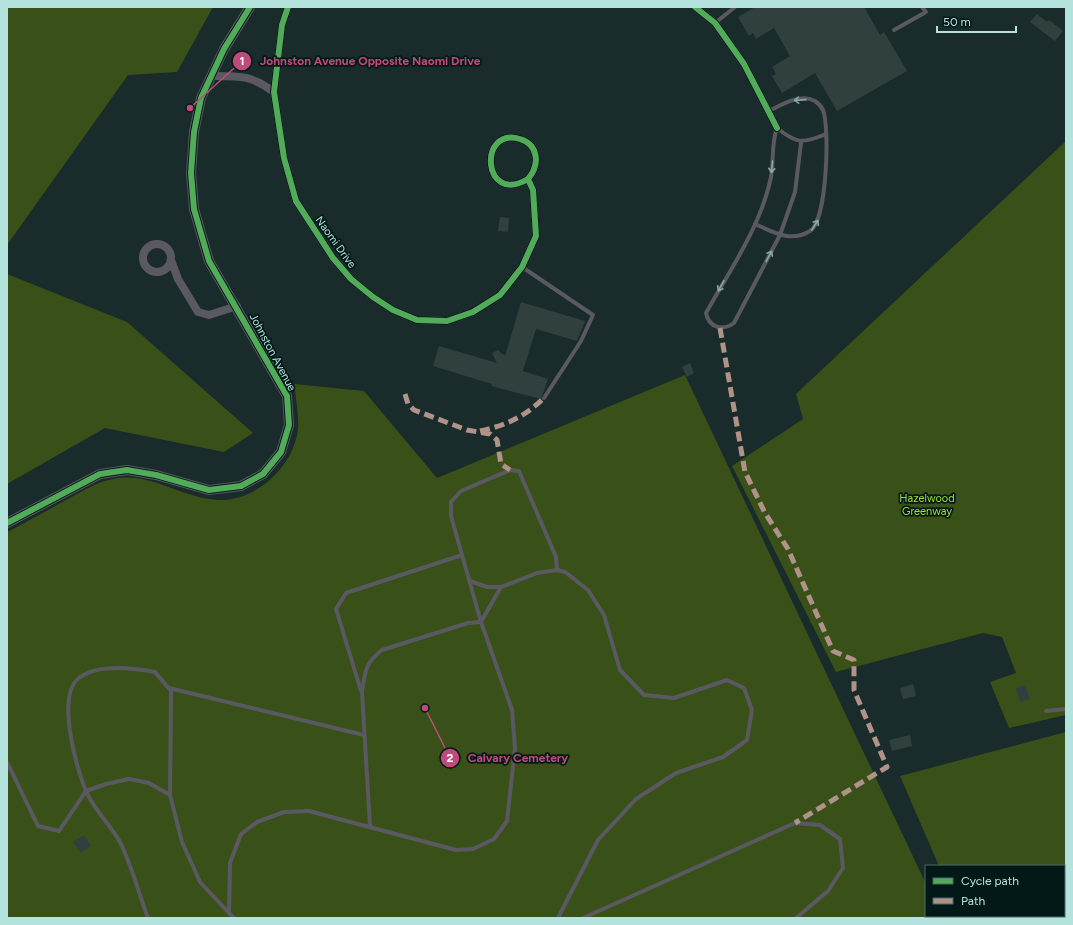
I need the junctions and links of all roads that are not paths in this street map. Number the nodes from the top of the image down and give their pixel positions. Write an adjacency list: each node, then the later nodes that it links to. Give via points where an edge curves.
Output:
1 (250, 7): 8 (street, Johnston Avenue)
2 (288, 7): 9 (street, Naomi Drive, via 282,25)
3 (695, 7): 6 (street)
4 (735, 7): 6 (lane)
5 (922, 7): 7 (lane, via 926,12)
6 (715, 23): 10 (street, via 744,64)
7 (894, 30)
8 (211, 76): 9 (street, via 242,76 261,82); 21 (street, Johnston Avenue, via 201,98 194,132 191,174 194,209 209,261)
9 (274, 92): 18 (street, Naomi Drive, via 284,158 296,201 332,258 351,280 373,297 393,310 418,320 447,321 473,312 500,295)
10 (768, 112): 11 (street); 12 (lane, one-way to 10, via 823,111 820,104 813,100 790,101)
11 (776, 128): 13 (lane); 15 (lane, one-way to 15, via 771,177)
12 (826, 134): 13 (lane); 16 (lane, one-way to 12, via 792,237 810,231 815,226 819,217 826,175)
13 (801, 143): 16 (lane, via 795,192)
14 (528, 179): 14 (street, via 536,166 530,145 510,138 496,144 490,158 490,166 496,177 514,185); 18 (street, Naomi Drive, via 533,190 536,236)
15 (755, 224): 16 (lane); 16 (lane, one-way to 16, via 706,313 712,325 727,328 734,322)
16 (780, 236)
17 (171, 260): 19 (street); 19 (street, via 163,245 154,244 146,249 142,257 145,266 153,272); 20 (street)
18 (522, 268): 22 (lane, via 593,315 581,341)
19 (162, 271): 20 (street)
20 (178, 279): 21 (street, via 198,312 209,315)
21 (237, 306): 23 (street, Johnston Avenue, via 287,396 289,425 281,452 263,474 241,486 210,490 156,474 127,470 100,474)
22 (544, 398)
23 (7, 523)
24 (462, 555): 25 (lane, via 450,516 451,502 461,491 510,470 519,471 556,557); 26 (lane); 30 (lane, via 346,593 336,609)
25 (556, 570): 27 (lane, via 537,572); 41 (lane, via 565,572 588,590 604,615 620,670 644,696 674,698 727,680 744,688 752,710 747,740 723,757 676,773 636,799 598,840)
26 (470, 581): 27 (lane, via 487,587); 28 (lane)
27 (501, 587): 28 (lane)
28 (481, 622): 30 (lane, via 468,623 382,650 371,658 364,674); 37 (lane, via 512,710 515,748 507,821 494,839 474,849 456,850)
29 (169, 688): 33 (lane); 35 (lane, via 156,672 130,667 98,670 78,678 68,697 69,732); 36 (lane)
30 (362, 692): 33 (lane)
31 (1066, 709): 32 (lane)
32 (1046, 711)
33 (364, 735): 37 (lane)
34 (7, 762): 35 (lane, via 38,826 59,831)
35 (86, 791): 36 (lane, via 129,780 148,783); 39 (lane, via 121,844)
36 (170, 795): 38 (lane, via 182,842 200,882)
37 (370, 826): 38 (lane, via 309,811 284,812 257,822 241,834 230,863)
38 (229, 913): 40 (lane)
39 (148, 918)
40 (234, 918)
41 (558, 918)
42 (583, 918): 43 (lane, via 795,823 820,825 840,839 843,868 828,891)
43 (796, 918)

